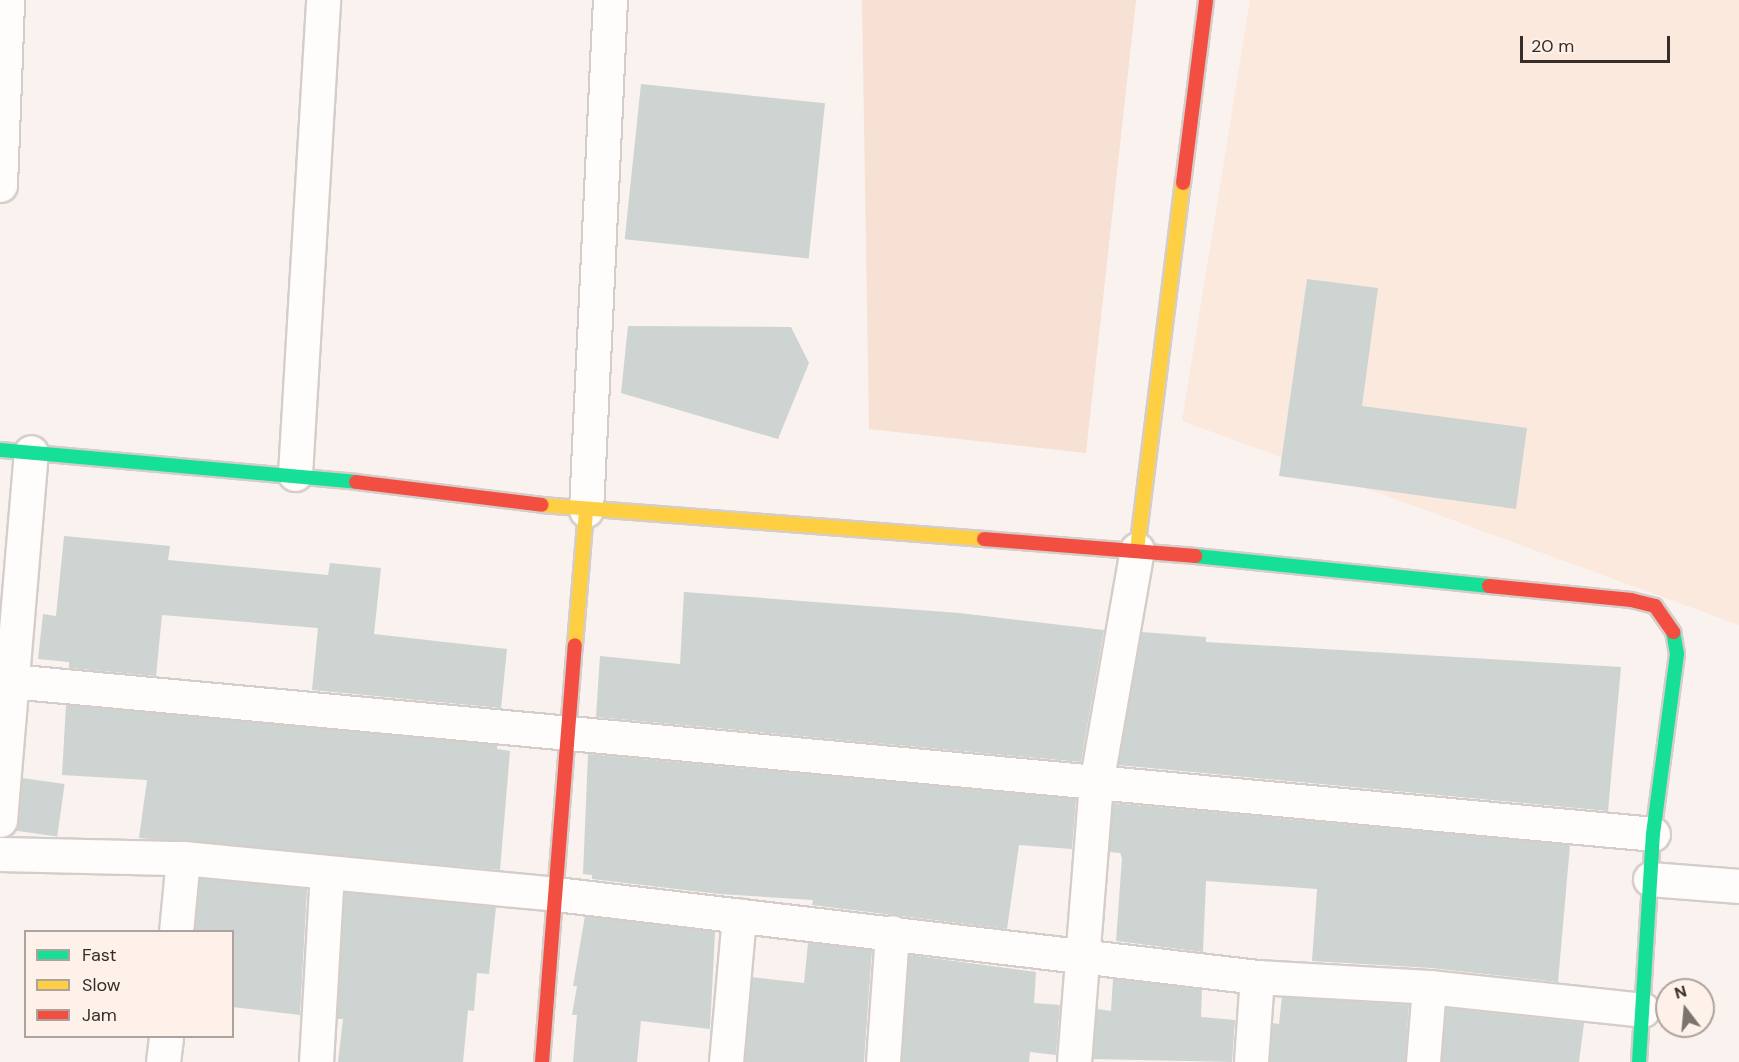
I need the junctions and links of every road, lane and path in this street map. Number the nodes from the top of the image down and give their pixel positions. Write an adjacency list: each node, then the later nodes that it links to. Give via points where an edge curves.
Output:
1 (7, 0): 5 (street)
2 (322, 0): 7 (street)
3 (610, 0): 8 (street)
4 (1206, 0): 9 (street)
5 (0, 185)
6 (15, 451): 7 (street); 10 (street)
7 (295, 474): 8 (street)
8 (586, 510): 9 (street); 11 (street)
9 (1137, 550): 12 (street); 14 (street, via 1655,606 1672,626 1677,654)
10 (6, 681): 11 (street); 13 (street)
11 (569, 735): 12 (street); 20 (street)
12 (1096, 784): 14 (street); 24 (street)
13 (0, 820)
14 (1653, 834): 18 (street)
15 (0, 854): 16 (street)
16 (183, 858): 17 (street); 22 (street)
17 (327, 873): 20 (street); 30 (street)
18 (1650, 879): 19 (street); 27 (street)
19 (1739, 886)
20 (556, 894): 21 (street); 31 (street)
21 (739, 916): 23 (street); 32 (street)
22 (176, 930)
23 (892, 932): 24 (street); 33 (street)
24 (1083, 954): 25 (street); 34 (street)
25 (1257, 976): 26 (street); 35 (street)
26 (1430, 987): 27 (street); 36 (street)
27 (1643, 1010): 37 (street)
28 (166, 1038): 29 (street)
29 (163, 1062)
30 (316, 1062)
31 (542, 1062)
32 (726, 1062)
33 (883, 1062)
34 (1074, 1062)
35 (1251, 1062)
36 (1423, 1062)
37 (1639, 1062)

